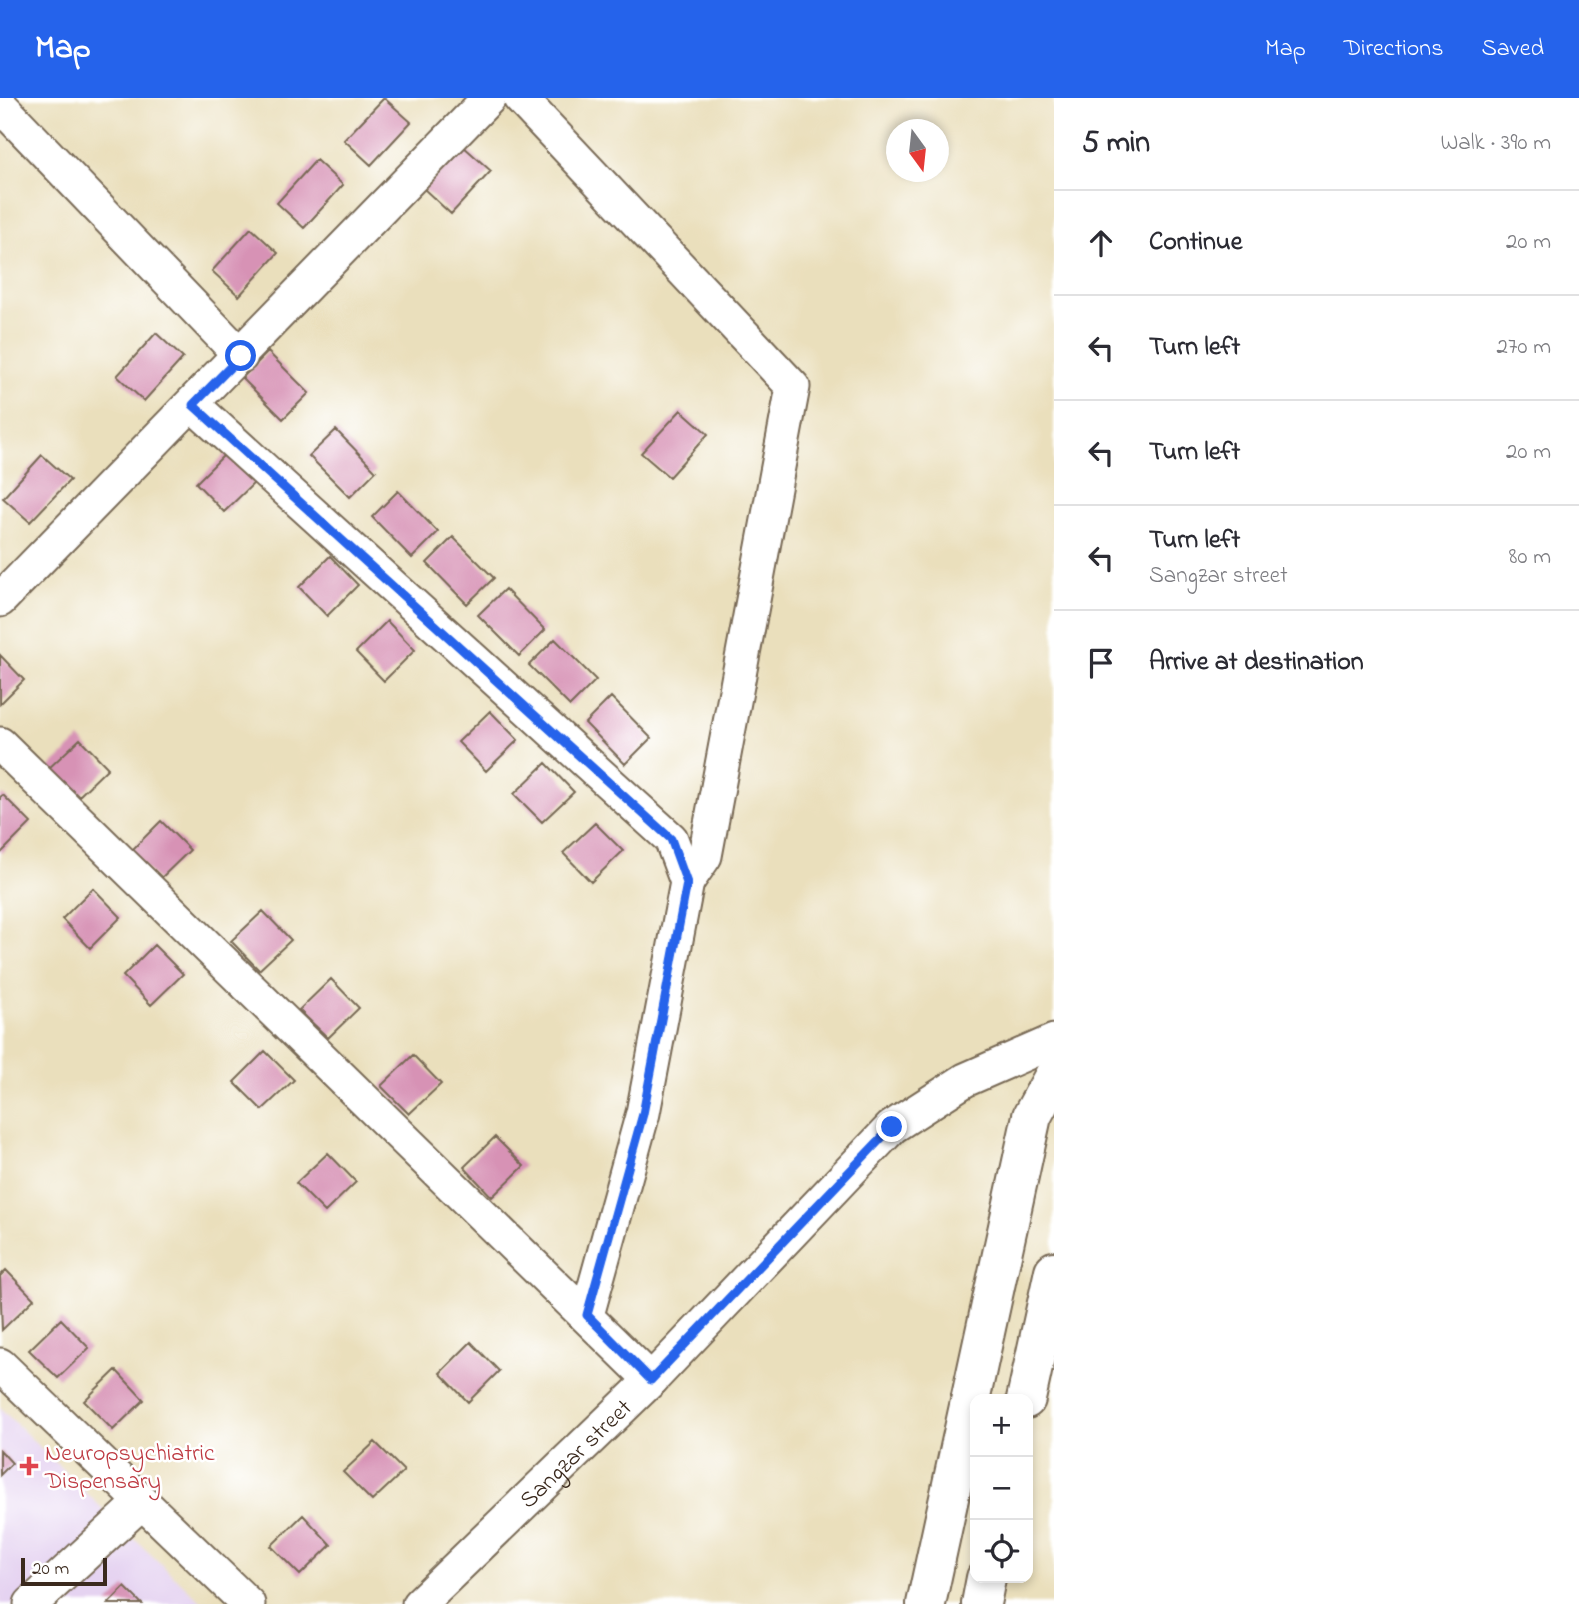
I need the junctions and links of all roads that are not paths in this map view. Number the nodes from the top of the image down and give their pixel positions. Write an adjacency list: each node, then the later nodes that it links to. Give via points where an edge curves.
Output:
1 (489, 98): 4 (street)
2 (520, 98): 8 (street, via 793,387 705,856)
3 (0, 105): 4 (street)
4 (241, 356): 5 (street)
5 (193, 405): 6 (street); 8 (street, via 671,839)
6 (0, 600)
7 (0, 744): 12 (street)
8 (687, 883): 12 (street, via 643,1114)
9 (1054, 1041): 14 (street, Sangzar street, via 965,1080 892,1127)
10 (1054, 1076): 21 (main road, via 1032,1115)
11 (1054, 1271): 15 (main road)
12 (587, 1315): 14 (street)
13 (0, 1365): 16 (street)
14 (651, 1380): 20 (street, Sangzar street)
15 (1027, 1394)
16 (142, 1502): 18 (street); 19 (street)
17 (985, 1583): 22 (main road)
18 (31, 1604)
19 (248, 1604)
20 (419, 1604)
21 (926, 1604)
22 (981, 1604)

